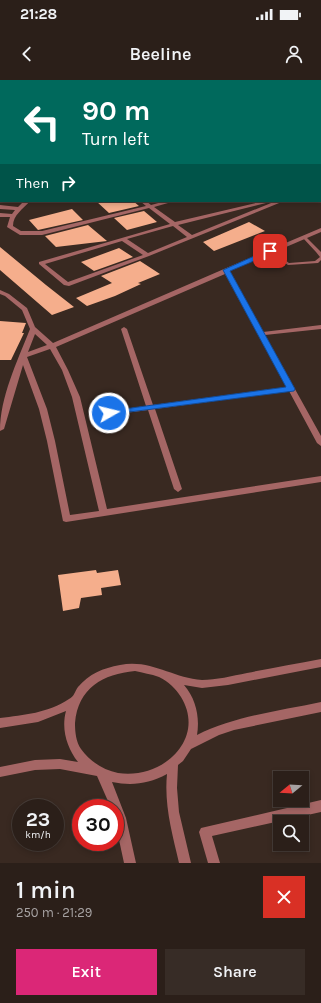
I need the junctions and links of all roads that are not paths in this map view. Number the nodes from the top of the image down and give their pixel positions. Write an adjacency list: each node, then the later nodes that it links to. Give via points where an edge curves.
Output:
1 (25, 202): 8 (street)
2 (144, 202): 6 (street)
3 (168, 202): 6 (street)
4 (267, 202): 11 (street)
5 (279, 202): 13 (street)
6 (150, 206): 10 (street, via 34,233 20,233 10,227); 11 (street)
7 (0, 207): 8 (street)
8 (20, 209): 10 (street)
9 (0, 215): 10 (street)
10 (13, 216)
11 (174, 224): 13 (street); 15 (street)
12 (321, 230): 14 (street)
13 (192, 237): 17 (street)
14 (304, 237): 16 (street); 18 (lane)
15 (124, 239): 17 (street); 17 (street, via 41,263 68,284)
16 (270, 251): 18 (lane, via 288,264 316,262); 19 (street)
17 (147, 255)
18 (321, 257)
19 (226, 270): 24 (street); 25 (street)
20 (0, 292): 22 (street, via 24,309)
21 (321, 327): 24 (street)
22 (33, 329): 25 (street); 26 (street)
23 (124, 329): 29 (street)
24 (261, 334): 27 (street)
25 (52, 346): 26 (street); 35 (street, via 76,397)
26 (23, 356): 28 (street); 35 (street, via 50,434 66,519)
27 (291, 389): 29 (street); 32 (street)
28 (4, 404): 31 (street)
29 (151, 408): 30 (street); 34 (street)
30 (95, 415)
31 (0, 429)
32 (321, 443)
33 (321, 479): 35 (street)
34 (178, 489)
35 (104, 513)
36 (321, 663): 37 (street, via 202,684)
37 (170, 678): 38 (street, via 153,670 135,667 116,669 99,676 84,687); 41 (street, via 183,691 192,708 194,726)
38 (74, 702): 40 (street, via 58,712); 44 (street, via 69,716 73,746 81,759)
39 (321, 707): 41 (street, via 234,725)
40 (0, 724)
41 (189, 744): 42 (street)
42 (173, 764): 44 (street, via 162,772 142,779 122,780); 47 (street, via 173,812)
43 (0, 772): 44 (street, via 35,765 60,764)
44 (97, 772): 46 (street, via 113,795)
45 (321, 806): 48 (street, via 205,832)
46 (130, 863)
47 (185, 863)
48 (214, 863)

